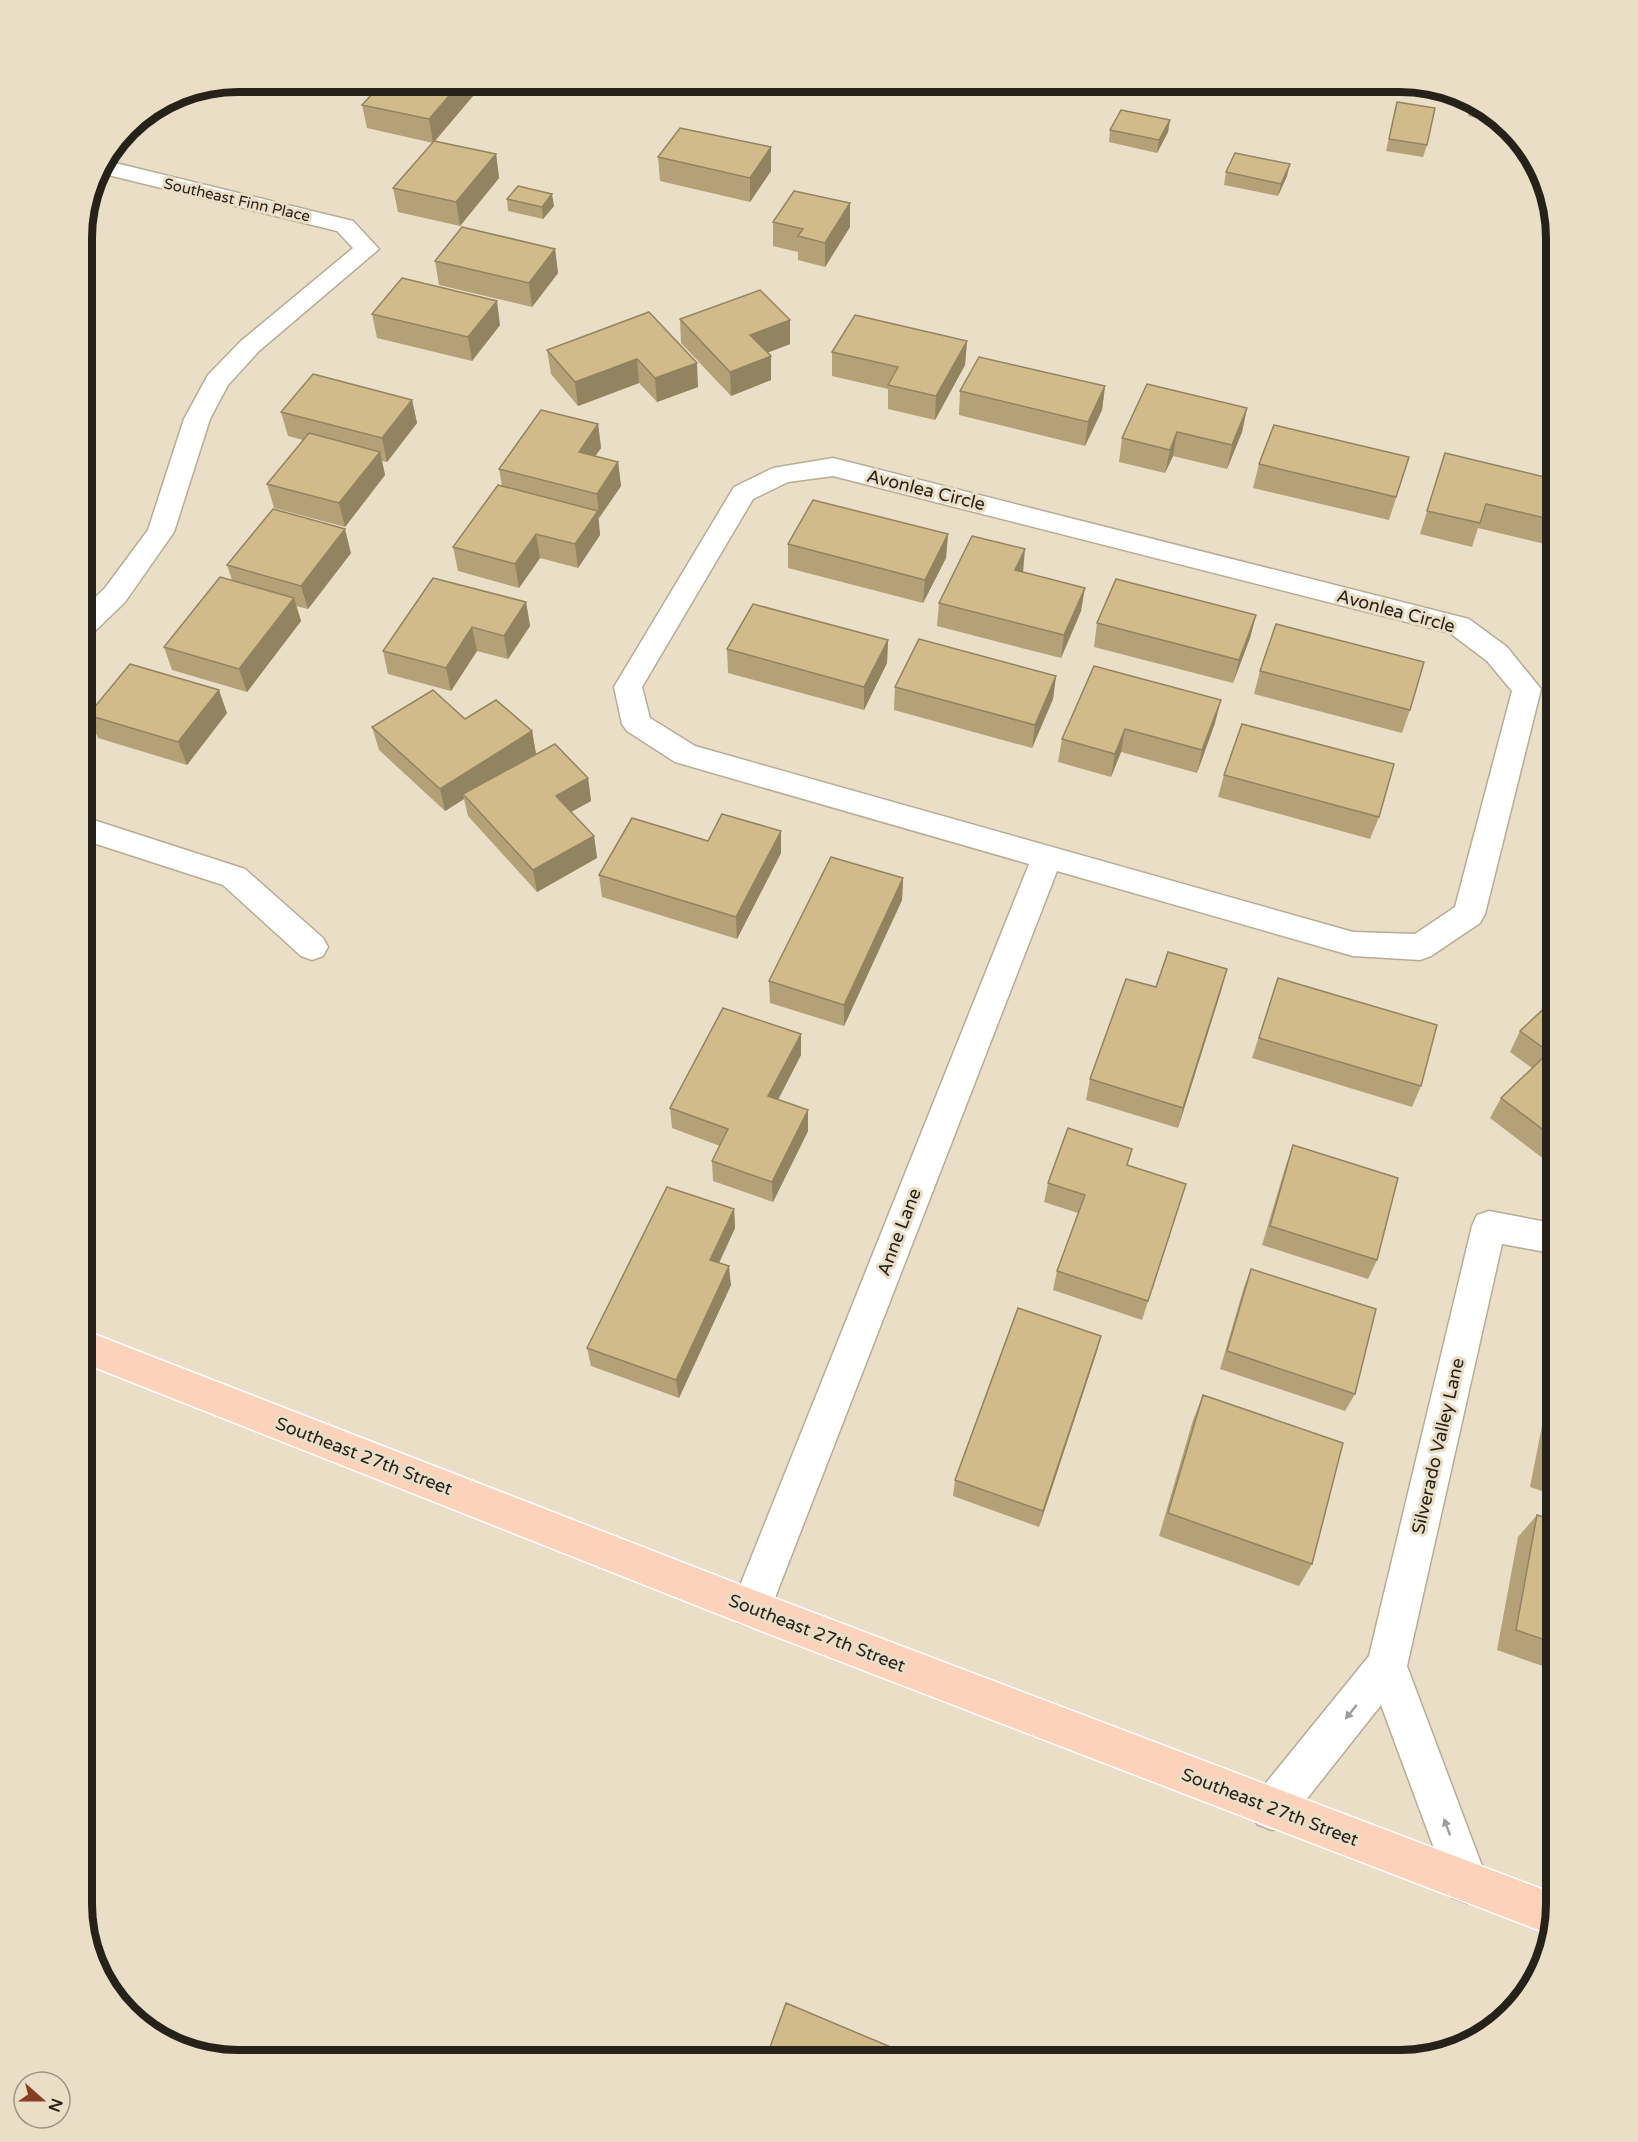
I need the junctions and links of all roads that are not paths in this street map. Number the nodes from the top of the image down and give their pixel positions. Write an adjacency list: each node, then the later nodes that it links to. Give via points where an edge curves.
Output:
1 (109, 169): 2 (street, Southeast Finn Place, via 345,226 367,249 250,346 217,381 196,419 161,531 115,595)
2 (92, 617)
3 (92, 831): 5 (street, via 234,878)
4 (1047, 857): 4 (street, Avonlea Circle, via 685,754 637,724 628,687 743,493 782,474 833,467 1460,626 1497,654 1527,689 1469,914 1420,947 1353,944); 8 (street, Anne Lane)
5 (312, 947)
6 (1546, 1237): 9 (street, Silverado Valley Lane, via 1489,1226)
7 (92, 1349): 8 (main road, Southeast 27th Street)
8 (751, 1608): 10 (main road, Southeast 27th Street)
9 (1387, 1666): 10 (street, Silverado Valley Lane, one-way to 10); 11 (street, one-way to 9)
10 (1272, 1809): 11 (main road, Southeast 27th Street)
11 (1467, 1882): 12 (main road, Southeast 27th Street)
12 (1546, 1912)

